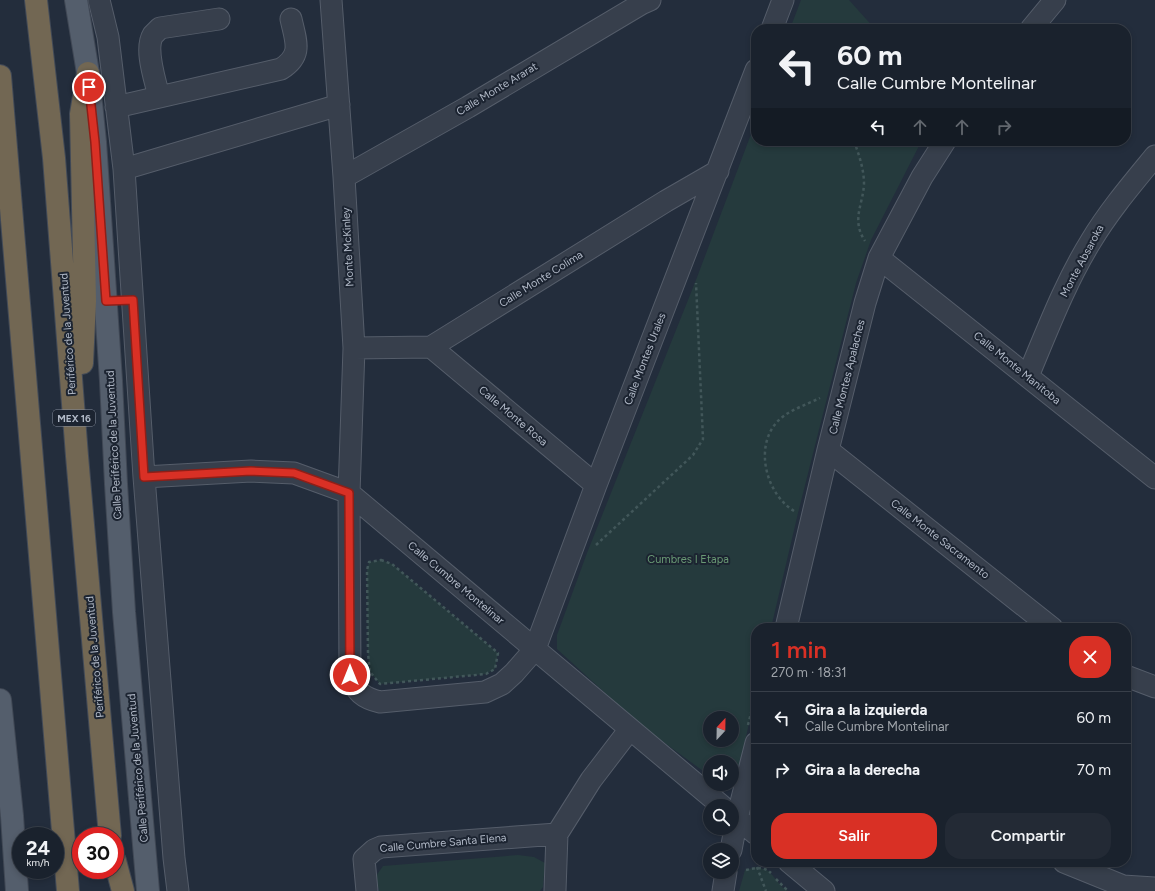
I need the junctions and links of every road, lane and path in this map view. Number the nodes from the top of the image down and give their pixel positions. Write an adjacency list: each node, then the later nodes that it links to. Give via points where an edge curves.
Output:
1 (36, 0): 32 (highway, Periférico de la Juventud / MEX 16, via 54,158)
2 (76, 0): 12 (main road, Calle Periférico de la Juventud)
3 (99, 0): 17 (street, via 108,37)
4 (331, 0): 16 (street, Monte McKinley)
5 (650, 0): 23 (street, Calle Monte Ararat)
6 (783, 0): 10 (street)
7 (1055, 0): 11 (street)
8 (219, 19): 15 (street, via 160,28 153,36 150,47)
9 (291, 19): 15 (street, via 296,55 281,69)
10 (774, 24)
11 (1035, 24)
12 (88, 73): 27 (main road, Calle Periférico de la Juventud); 32 (highway, via 81,114 85,301)
13 (0, 76): 63 (highway)
14 (751, 83): 22 (street, Calle Montes Urales)
15 (159, 97): 17 (street)
16 (339, 106): 21 (street); 23 (street, Monte McKinley)
17 (116, 107): 21 (street)
18 (856, 146): 24 (path, via 862,163 864,184 858,216 859,232)
19 (942, 146): 24 (street, Calle Montes Apalaches)
20 (1155, 156): 30 (street, Monte Absaroka, via 1113,206 1090,242 1070,278)
21 (124, 169): 26 (street)
22 (718, 171): 28 (street, Calle Monte Colima); 35 (street, Calle Montes Urales)
23 (344, 177): 29 (street, Monte McKinley)
24 (874, 252): 30 (street, Calle Monte Manitoba); 31 (street, Calle Montes Apalaches, via 865,303)
25 (696, 280): 37 (path, via 703,439 693,455)
26 (133, 300): 27 (street); 33 (street)
27 (106, 301): 66 (main road, Calle Periférico de la Juventud, via 124,612)
28 (431, 347): 29 (street); 35 (street, Calle Monte Rosa)
29 (354, 348): 36 (street, Monte McKinley)
30 (1028, 376): 34 (street, Calle Monte Manitoba)
31 (828, 450): 39 (street, Calle Montes Apalaches); 40 (street, Calle Monte Sacramento)
32 (77, 456): 50 (highway, Periférico de la Juventud / MEX 16)
33 (144, 477): 36 (street, Calle Cumbre Montelinar, via 251,471 294,473); 67 (street)
34 (1155, 478)
35 (596, 485): 41 (street, Calle Montes Urales)
36 (349, 493): 41 (street, Calle Cumbre Montelinar); 41 (street, Monte McKinley, via 350,675 354,686 361,694 370,700 380,702 485,692 502,684)
37 (593, 548)
38 (381, 560): 38 (path, via 392,564 498,653 495,669 486,674 380,684 370,672 367,570 368,562)
39 (787, 623)
40 (1046, 623)
41 (535, 649): 45 (street, Calle Cumbre Montelinar)
42 (1131, 678): 43 (street)
43 (1155, 687)
44 (0, 700): 62 (main road)
45 (630, 729): 47 (street, Calle Cumbre Montelinar); 52 (street, via 591,780)
46 (751, 756): 48 (street)
47 (713, 799)
48 (735, 799)
49 (739, 820): 51 (street, Calle Cumbre Montelinar)
50 (109, 827)
51 (751, 830)
52 (557, 834): 68 (street, Calle Cumbre Santa Elena, via 381,847 364,859); 69 (street)
53 (757, 867): 56 (path); 71 (path); 72 (path, via 770,871)
54 (795, 867): 73 (street)
55 (1075, 867): 60 (street)
56 (739, 870)
57 (113, 879): 64 (highway)
58 (120, 879): 65 (highway)
59 (731, 879): 70 (street)
60 (1123, 888): 61 (street)
61 (1155, 888)
62 (17, 891)
63 (68, 891)
64 (114, 891)
65 (123, 891)
66 (148, 891)
67 (178, 891)
68 (368, 891)
69 (555, 891)
70 (723, 891)
71 (766, 891)
72 (788, 891)
73 (824, 891)

